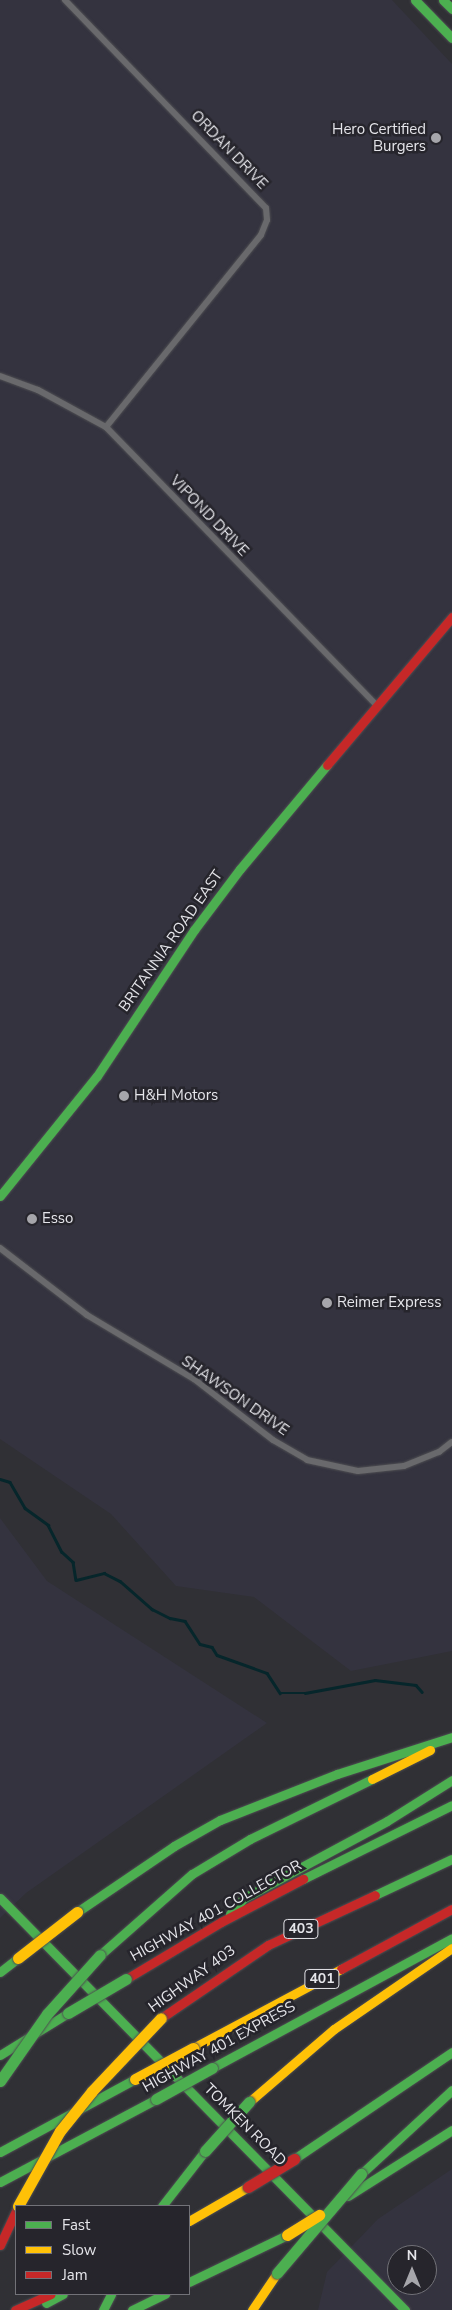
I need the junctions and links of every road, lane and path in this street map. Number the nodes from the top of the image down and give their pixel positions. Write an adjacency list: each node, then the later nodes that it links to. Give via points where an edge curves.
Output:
1 (65, 0): 7 (street, ORDAN DRIVE, via 258,197 267,214 261,235)
2 (415, 0): 5 (main road)
3 (443, 0): 4 (main road)
4 (452, 9)
5 (452, 38)
6 (0, 376): 7 (street, VIPOND DRIVE, via 47,394)
7 (106, 427): 9 (street, VIPOND DRIVE)
8 (452, 617): 9 (main road, BRITANNIA ROAD EAST)
9 (377, 706): 10 (main road, BRITANNIA ROAD EAST, via 240,869 194,930 97,1076)
10 (0, 1196)
11 (0, 1248): 12 (street, SHAWSON DRIVE, via 87,1315 194,1379 273,1440 307,1460 358,1470 404,1466 438,1452)
12 (452, 1442)
13 (452, 1738): 22 (main road, bridge, via 337,1774 220,1820 174,1846 77,1912); 25 (main road, bridge, via 250,1839 192,1874 100,1956 47,2014)
14 (452, 1780): 19 (main road, via 387,1820 244,1898)
15 (452, 1805): 19 (main road, HIGHWAY 401 COLLECTOR, via 371,1843)
16 (452, 1859): 30 (main road, HIGHWAY 403 / 403, bridge, via 268,1945 161,2018 92,2091 60,2131)
17 (0, 1898): 45 (main road, TOMKEN ROAD)
18 (452, 1909): 28 (main road, HIGHWAY 401 EXPRESS / 401, bridge)
19 (221, 1922): 24 (main road, HIGHWAY 401 COLLECTOR, bridge)
20 (452, 1938): 29 (main road, HIGHWAY 401 EXPRESS / 401, bridge)
21 (452, 1948): 31 (main road, bridge, via 334,2030 249,2102)
22 (0, 1972)
23 (452, 2052): 33 (main road, bridge, via 294,2159)
24 (0, 2055)
25 (0, 2082)
26 (452, 2090): 44 (main road, bridge, via 360,2174 276,2273)
27 (452, 2130): 35 (main road, bridge, via 287,2235)
28 (0, 2152)
29 (0, 2182)
30 (19, 2205)
31 (163, 2205)
32 (14, 2214): 34 (main road)
33 (190, 2221)
34 (0, 2245)
35 (190, 2282)
36 (49, 2295): 40 (main road)
37 (61, 2295): 41 (main road)
38 (110, 2295): 42 (main road)
39 (163, 2295): 43 (main road)
40 (15, 2310)
41 (33, 2310)
42 (103, 2310)
43 (132, 2310)
44 (252, 2310)
45 (406, 2310)

